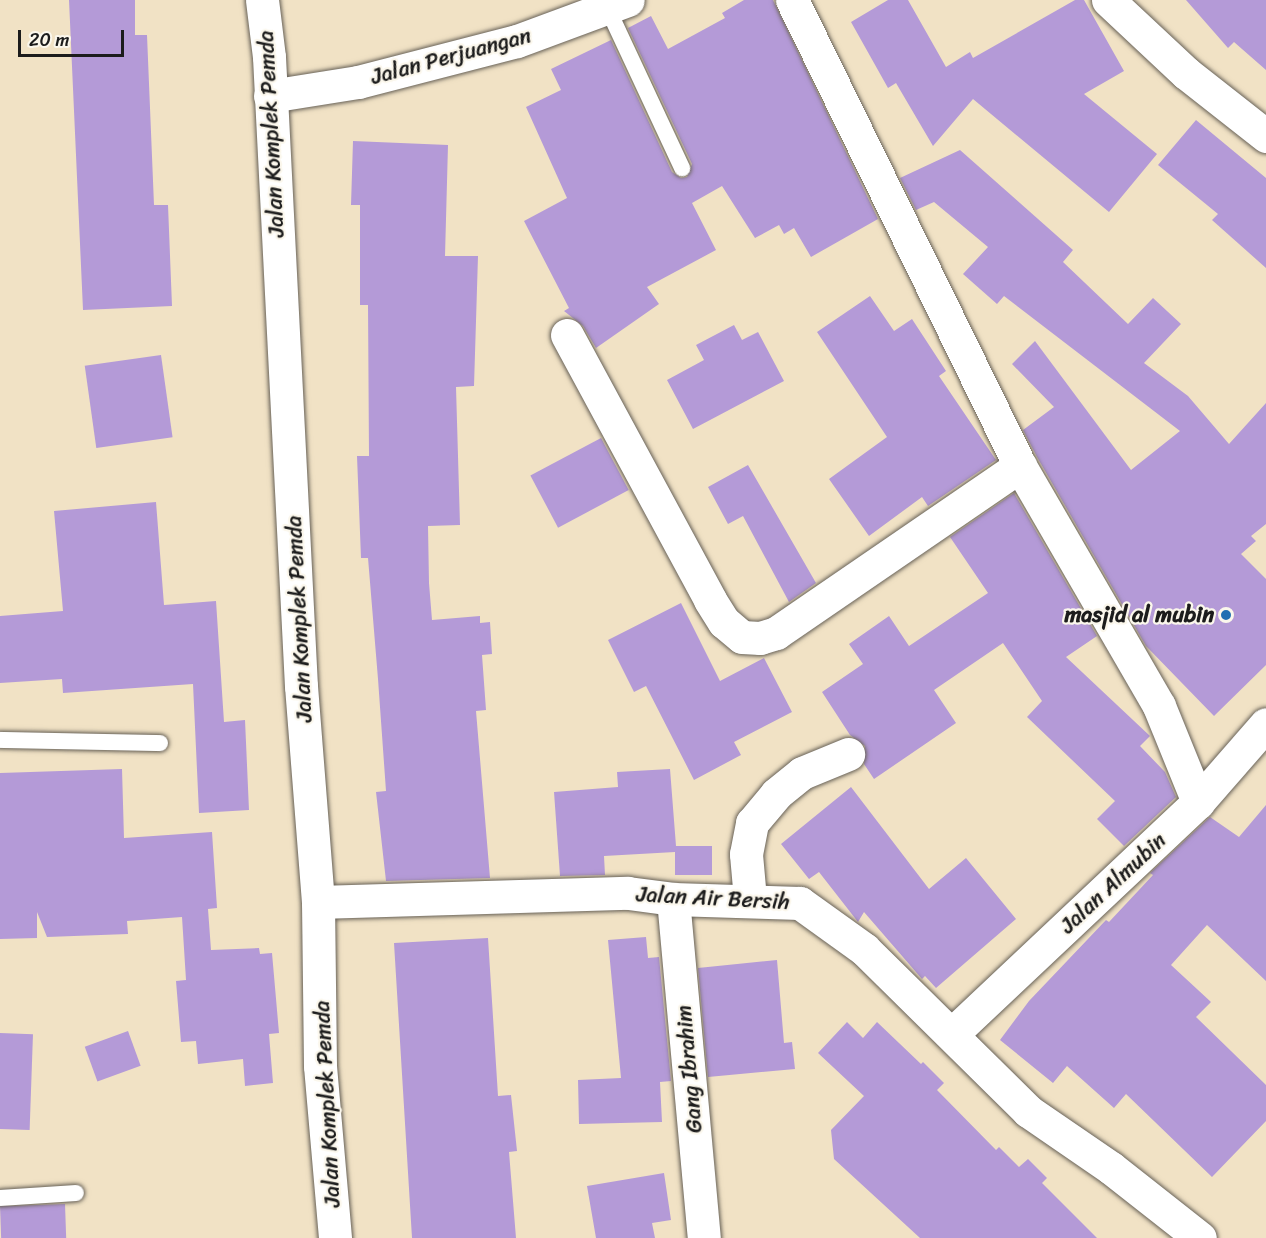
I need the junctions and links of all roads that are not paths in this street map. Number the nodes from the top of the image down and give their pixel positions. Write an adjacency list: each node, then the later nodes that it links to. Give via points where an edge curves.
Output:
1 (262, 0): 5 (street, Jalan Komplek Pemda)
2 (792, 0): 9 (street)
3 (1108, 0): 6 (street, via 1186,74)
4 (618, 3): 5 (street, Jalan Perjuangan, via 517,41 358,82); 7 (lane)
5 (270, 96): 17 (street, Jalan Komplek Pemda, via 301,686)
6 (1266, 136)
7 (682, 168)
8 (567, 335): 9 (street, via 710,600 724,622 742,637 760,639 776,633)
9 (1020, 466): 14 (street, via 1159,706)
10 (1266, 724): 14 (street, Jalan Almubin)
11 (0, 740): 12 (lane)
12 (160, 743)
13 (848, 754): 15 (street, via 802,773 776,794 753,823 746,854)
14 (1198, 802): 18 (street, Jalan Almubin)
15 (750, 898): 16 (street, Jalan Air Bersih); 18 (street, Jalan Air Bersih, via 800,903 864,949)
16 (673, 899): 17 (street, Jalan Air Bersih, via 628,893); 22 (street, Gang Ibrahim)
17 (318, 902): 21 (street, Jalan Komplek Pemda, via 320,1066)
18 (952, 1034): 23 (street, Jalan Air Bersih, via 1029,1111 1111,1168)
19 (76, 1194): 20 (lane)
20 (0, 1198)
21 (334, 1238)
22 (704, 1238)
23 (1200, 1238)

